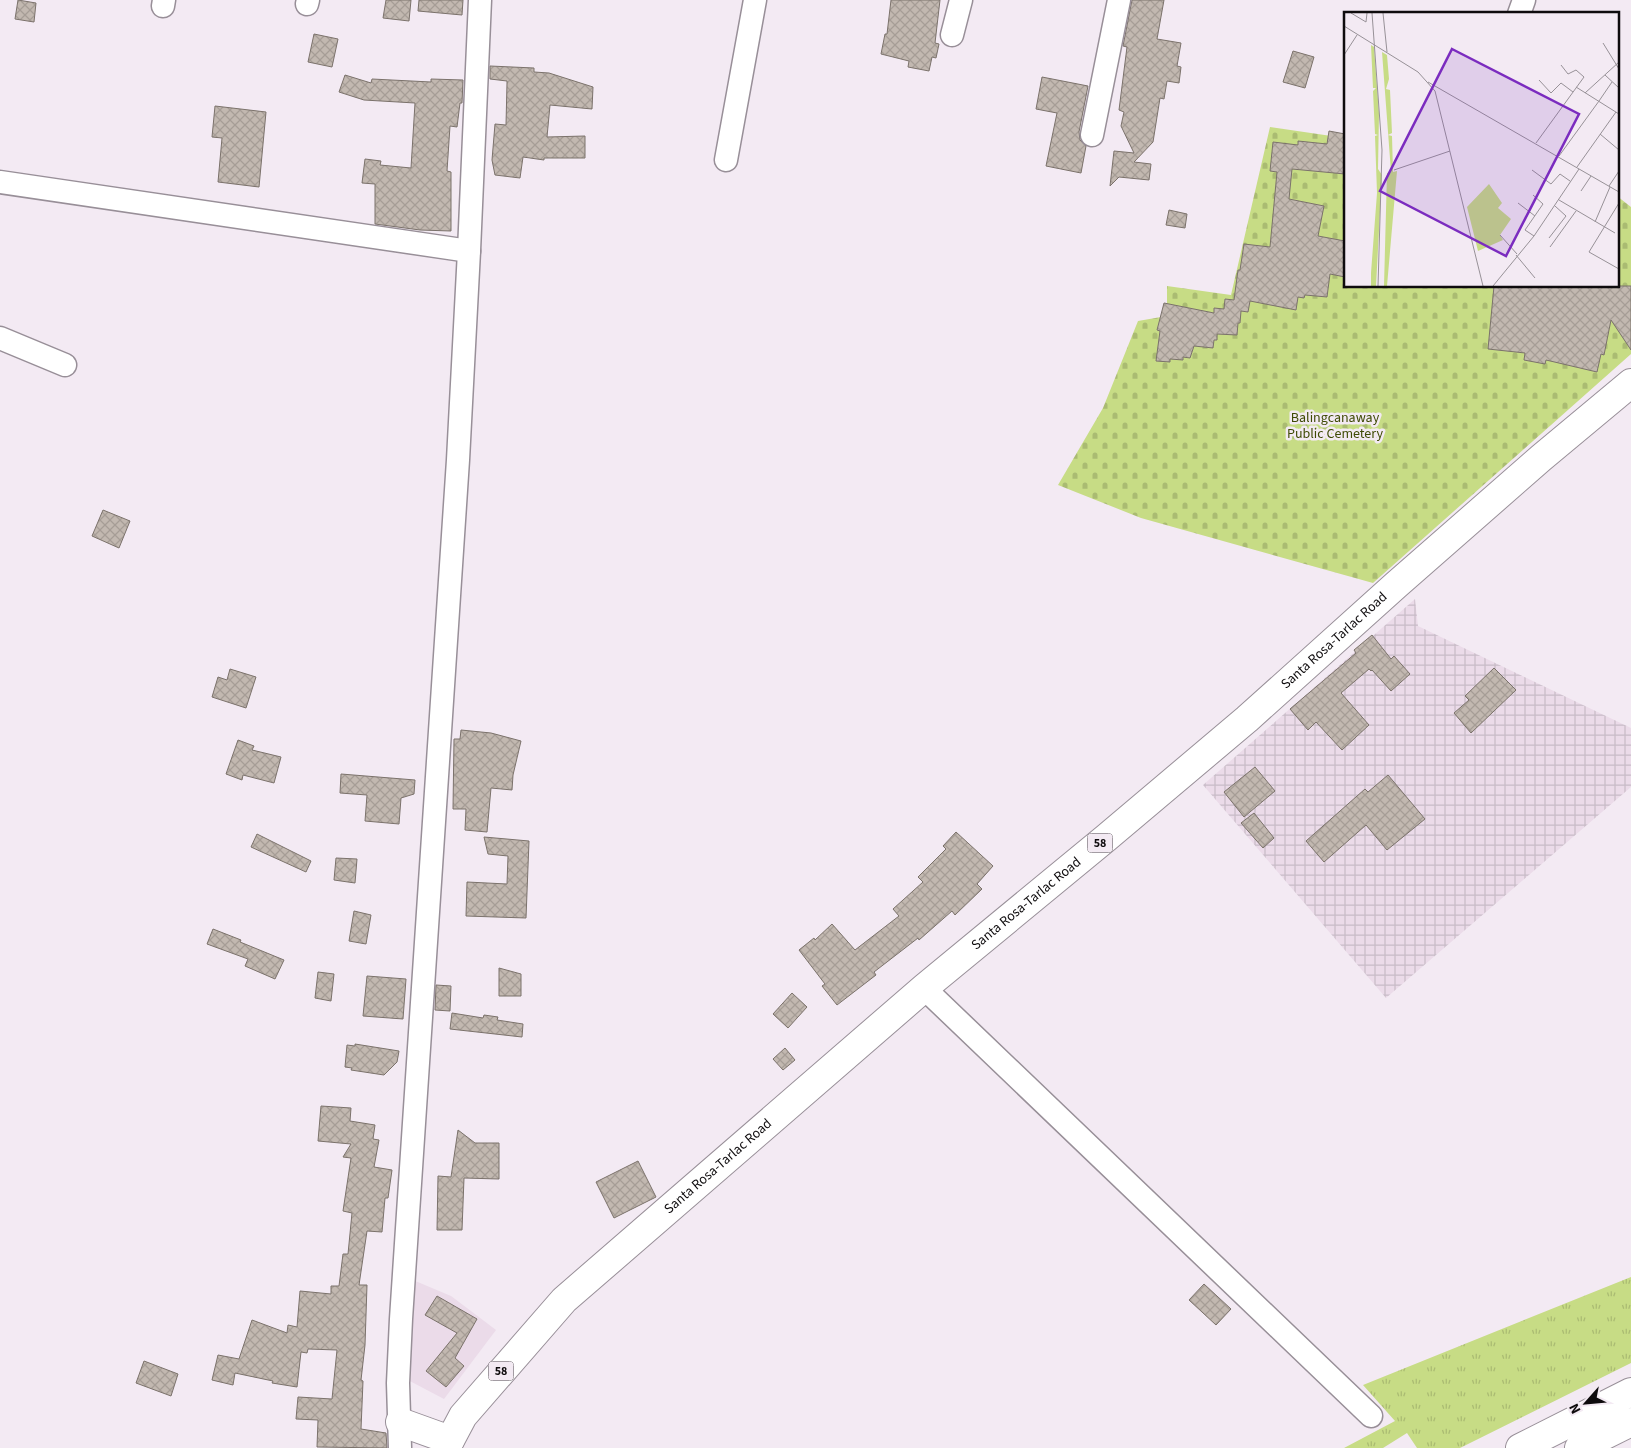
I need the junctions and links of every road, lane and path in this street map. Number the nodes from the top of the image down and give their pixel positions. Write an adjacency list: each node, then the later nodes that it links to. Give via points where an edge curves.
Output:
1 (480, 0): 11 (street)
2 (755, 0): 9 (street)
3 (961, 0): 7 (street)
4 (1119, 0): 8 (street)
5 (1524, 0): 6 (street)
6 (1520, 12)
7 (952, 35)
8 (1092, 136)
9 (726, 160)
10 (0, 182): 11 (street)
11 (469, 252): 19 (street, via 405,1252 398,1383)
12 (0, 338): 13 (street)
13 (65, 365)
14 (1631, 383): 15 (highway, Santa Rosa-Tarlac Road / 58, via 1396,584 1247,719)
15 (924, 988): 17 (street); 20 (highway, Santa Rosa-Tarlac Road / 58, via 564,1300 463,1416)
16 (1631, 1392): 21 (highway)
17 (1370, 1416)
18 (1631, 1422): 22 (highway)
19 (400, 1435): 20 (highway)
20 (448, 1444)
21 (1520, 1448)
22 (1579, 1448)

